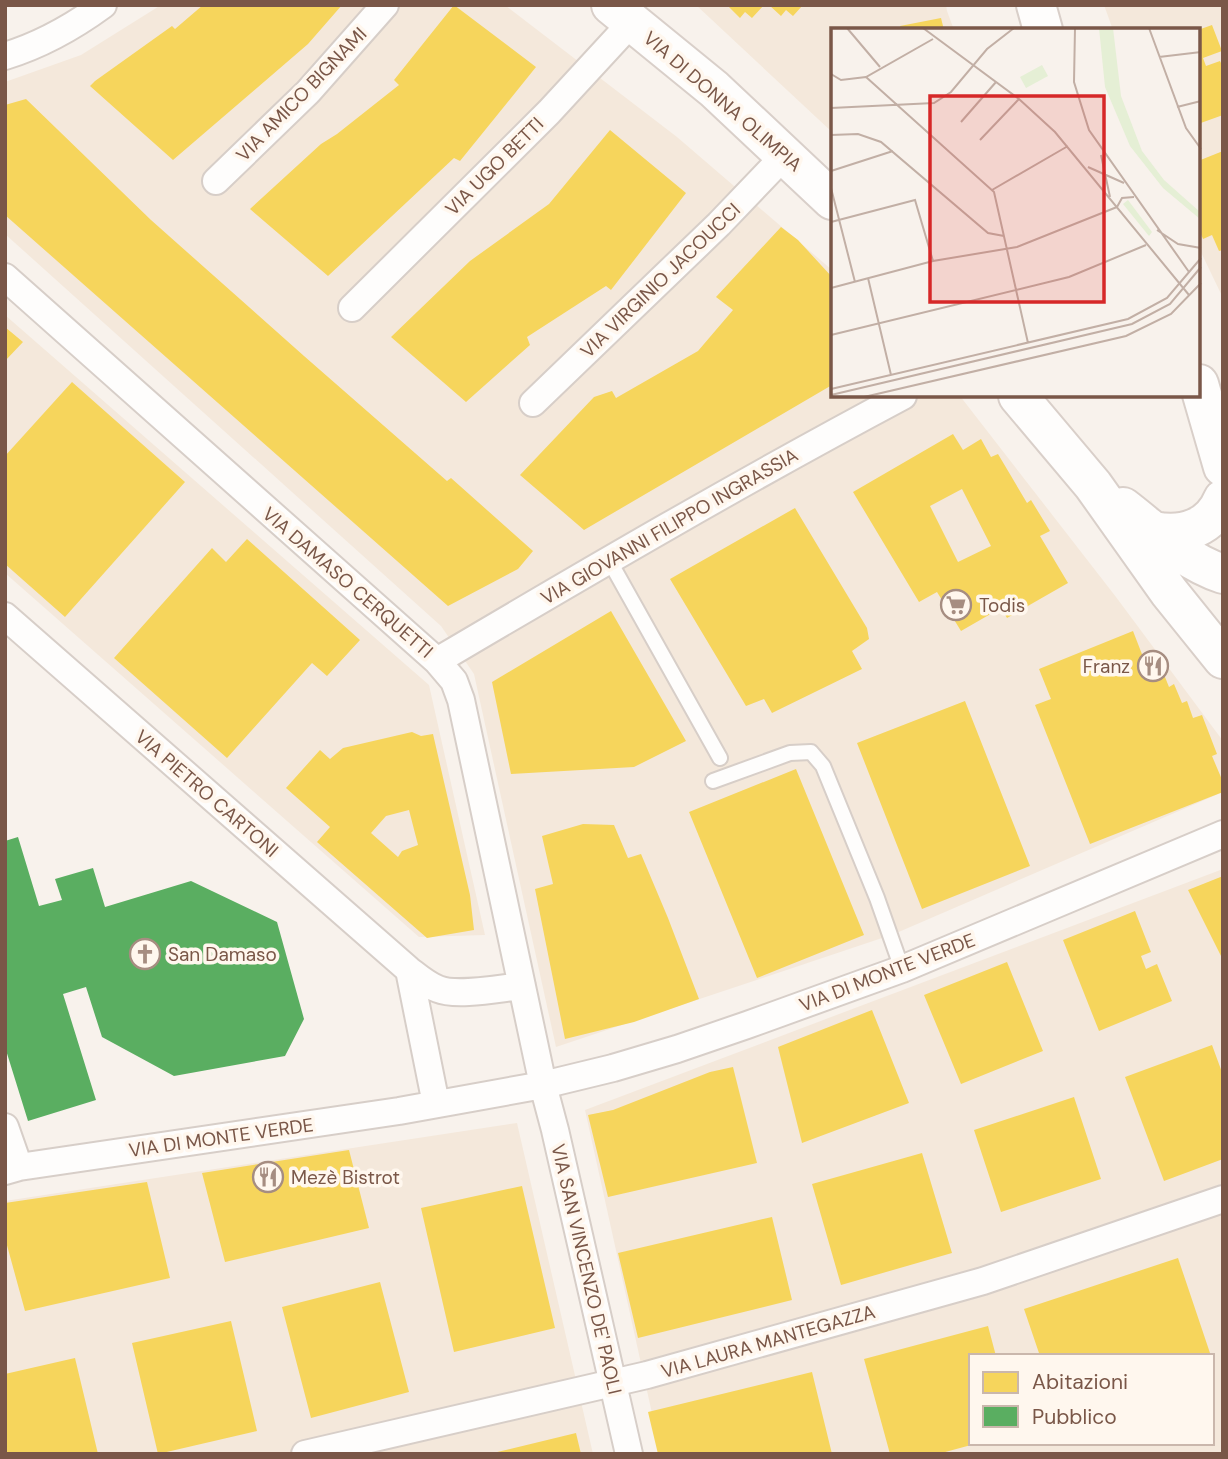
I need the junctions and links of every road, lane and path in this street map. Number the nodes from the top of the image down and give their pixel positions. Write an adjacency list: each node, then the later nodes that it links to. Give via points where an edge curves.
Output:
1 (103, 5): 6 (street, via 47,39)
2 (385, 5): 8 (street, VIA AMICO BIGNAMI, via 307,92)
3 (1036, 5): 5 (street)
4 (622, 13): 7 (street, VIA DI DONNA OLIMPIA); 11 (street, VIA UGO BETTI, via 549,112)
5 (1042, 28)
6 (5, 56)
7 (785, 155): 9 (street, VIA DI DONNA OLIMPIA); 16 (street, VIA VIRGINIO JACOUCCI)
8 (216, 181)
9 (831, 199)
10 (5, 277): 26 (street, VIA DAMASO CERQUETTI)
11 (352, 308)
12 (1200, 386): 17 (street)
13 (1200, 390): 18 (street)
14 (901, 397): 22 (street, VIA GIOVANNI FILIPPO INGRASSIA)
15 (1019, 397): 19 (street)
16 (533, 403)
17 (1223, 415)
18 (1223, 467)
19 (1093, 485): 21 (street); 25 (street, via 1145,561)
20 (1223, 499): 21 (street, via 1216,513 1195,528 1172,533)
21 (1154, 530): 23 (street, via 1192,561)
22 (609, 560): 26 (street, VIA GIOVANNI FILIPPO INGRASSIA); 27 (lane)
23 (1223, 574)
24 (5, 616): 31 (street, VIA PIETRO CARTONI)
25 (1223, 659)
26 (437, 661): 32 (street, VIA DAMASO CERQUETTI, via 454,681 461,700)
27 (720, 758)
28 (713, 781): 30 (lane, via 790,753 811,752 823,766)
29 (1223, 834): 30 (street, VIA DI MONTE VERDE)
30 (902, 969): 33 (street, VIA DI MONTE VERDE, via 677,1049)
31 (410, 970): 32 (street, VIA PIETRO CARTONI, via 439,990); 34 (street)
32 (522, 986): 33 (street, VIA DAMASO CERQUETTI)
33 (543, 1085): 34 (street, VIA DI MONTE VERDE); 38 (street, VIA SAN VINCENZO DE' PAOLI)
34 (436, 1104): 36 (street, VIA DI MONTE VERDE)
35 (5, 1127): 36 (street)
36 (12, 1169)
37 (1223, 1199): 38 (street, VIA LAURA MANTEGAZZA, via 983,1281)
38 (612, 1383): 39 (street, VIA LAURA MANTEGAZZA); 40 (street, VIA SAN VINCENZO DE' PAOLI)
39 (305, 1454)
40 (629, 1454)

